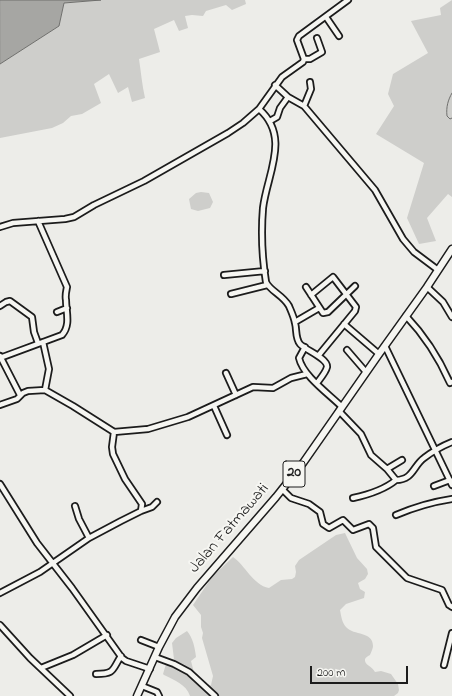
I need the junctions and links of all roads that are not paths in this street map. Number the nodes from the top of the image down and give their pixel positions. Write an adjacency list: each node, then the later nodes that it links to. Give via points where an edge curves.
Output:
1 (348, 0): 2 (street)
2 (326, 17): 3 (street); 5 (street, via 297,38)
3 (338, 36)
4 (317, 38): 5 (street, via 322,52 310,59)
5 (304, 59): 7 (street)
6 (310, 82): 9 (street, via 311,89)
7 (275, 85): 8 (street); 10 (street)
8 (288, 97): 9 (street); 11 (street, via 277,117)
9 (304, 106): 15 (street, via 375,190 402,239 414,252)
10 (259, 108): 11 (street); 12 (street, via 228,133 116,195 69,218)
11 (270, 121): 16 (street, via 274,130 275,150 264,205 262,236)
12 (38, 221): 13 (street); 26 (street, via 67,287)
13 (0, 227)
14 (452, 249): 15 (highway, Jalan Fatmawati / 20)
15 (438, 270): 20 (highway, Jalan Fatmawati / 20)
16 (265, 271): 17 (street); 18 (street)
17 (224, 275)
18 (267, 285): 22 (street); 31 (street, via 286,302)
19 (355, 286): 23 (street)
20 (427, 287): 29 (highway, Jalan Fatmawati / 20); 30 (street, via 443,302)
21 (306, 288): 24 (street)
22 (232, 294)
23 (346, 294): 24 (street, via 332,277); 27 (street, via 326,312 323,313); 32 (street, via 356,307)
24 (311, 295): 27 (street)
25 (0, 306): 33 (street, via 10,301 32,317 34,332)
26 (66, 308): 28 (street); 33 (street, via 68,318 64,334)
27 (319, 308): 31 (street)
28 (57, 312)
29 (406, 316): 34 (highway, Jalan Fatmawati / 20); 44 (street, via 432,348)
30 (452, 317)
31 (295, 322): 35 (street, via 298,340)
32 (344, 324): 37 (street); 38 (street)
33 (41, 342): 39 (street); 45 (street, via 49,370)
34 (385, 346): 37 (highway, Jalan Fatmawati / 20); 54 (street)
35 (305, 348): 38 (street); 42 (street, via 299,358 301,367)
36 (346, 350): 40 (street)
37 (379, 354): 40 (highway, Jalan Fatmawati / 20)
38 (318, 356): 43 (street, via 327,366)
39 (0, 358): 46 (street)
40 (366, 372): 50 (highway, Jalan Fatmawati / 20)
41 (226, 373): 47 (street)
42 (307, 374): 43 (street); 47 (street, via 291,378 273,388 253,387)
43 (317, 383): 50 (street)
44 (451, 384)
45 (45, 390): 46 (street, via 30,390); 51 (street)
46 (20, 395): 48 (street, via 17,399)
47 (236, 395): 49 (street)
48 (0, 405)
49 (214, 406): 51 (street, via 148,429); 52 (street)
50 (341, 409): 56 (street, via 361,434 371,455); 61 (highway, Jalan Fatmawati / 20)
51 (114, 432): 66 (street, via 113,454 125,479 142,504)
52 (227, 435)
53 (452, 442): 54 (street)
54 (435, 449): 57 (street, via 416,465 411,475); 58 (street)
55 (402, 460): 56 (street)
56 (387, 468): 57 (street)
57 (396, 480): 62 (street, via 388,486)
58 (451, 483): 60 (street)
59 (0, 484): 69 (street)
60 (434, 486)
61 (282, 489): 71 (street, via 291,498 309,504 320,512 323,524 329,528 343,520 353,530 369,524 373,528 376,547 389,561 407,578 442,590); 76 (highway, Jalan Fatmawati / 20, via 197,588 175,617)
62 (353, 498)
63 (452, 499): 67 (street, via 414,507)
64 (157, 502): 66 (street)
65 (75, 506): 68 (street)
66 (141, 511): 68 (street)
67 (396, 515)
68 (90, 538): 69 (street)
69 (53, 564): 70 (street); 74 (street)
70 (0, 593)
71 (452, 607)
72 (0, 625): 80 (street)
73 (452, 633): 79 (street)
74 (107, 635): 77 (street); 80 (street, via 73,655)
75 (141, 640): 76 (street)
76 (159, 647): 78 (highway, Jalan Fatmawati / 20)
77 (121, 656): 81 (street, via 126,661); 82 (street, via 113,671)
78 (155, 657): 81 (highway, Jalan Fatmawati / 20); 87 (street, via 189,672)
79 (444, 665)
80 (40, 668): 84 (street)
81 (150, 669): 83 (highway, Jalan Fatmawati / 20)
82 (96, 674)
83 (142, 686): 85 (highway, Jalan Fatmawati / 20); 86 (street, via 157,692)
84 (70, 696)
85 (137, 696)
86 (159, 696)
87 (215, 696)

